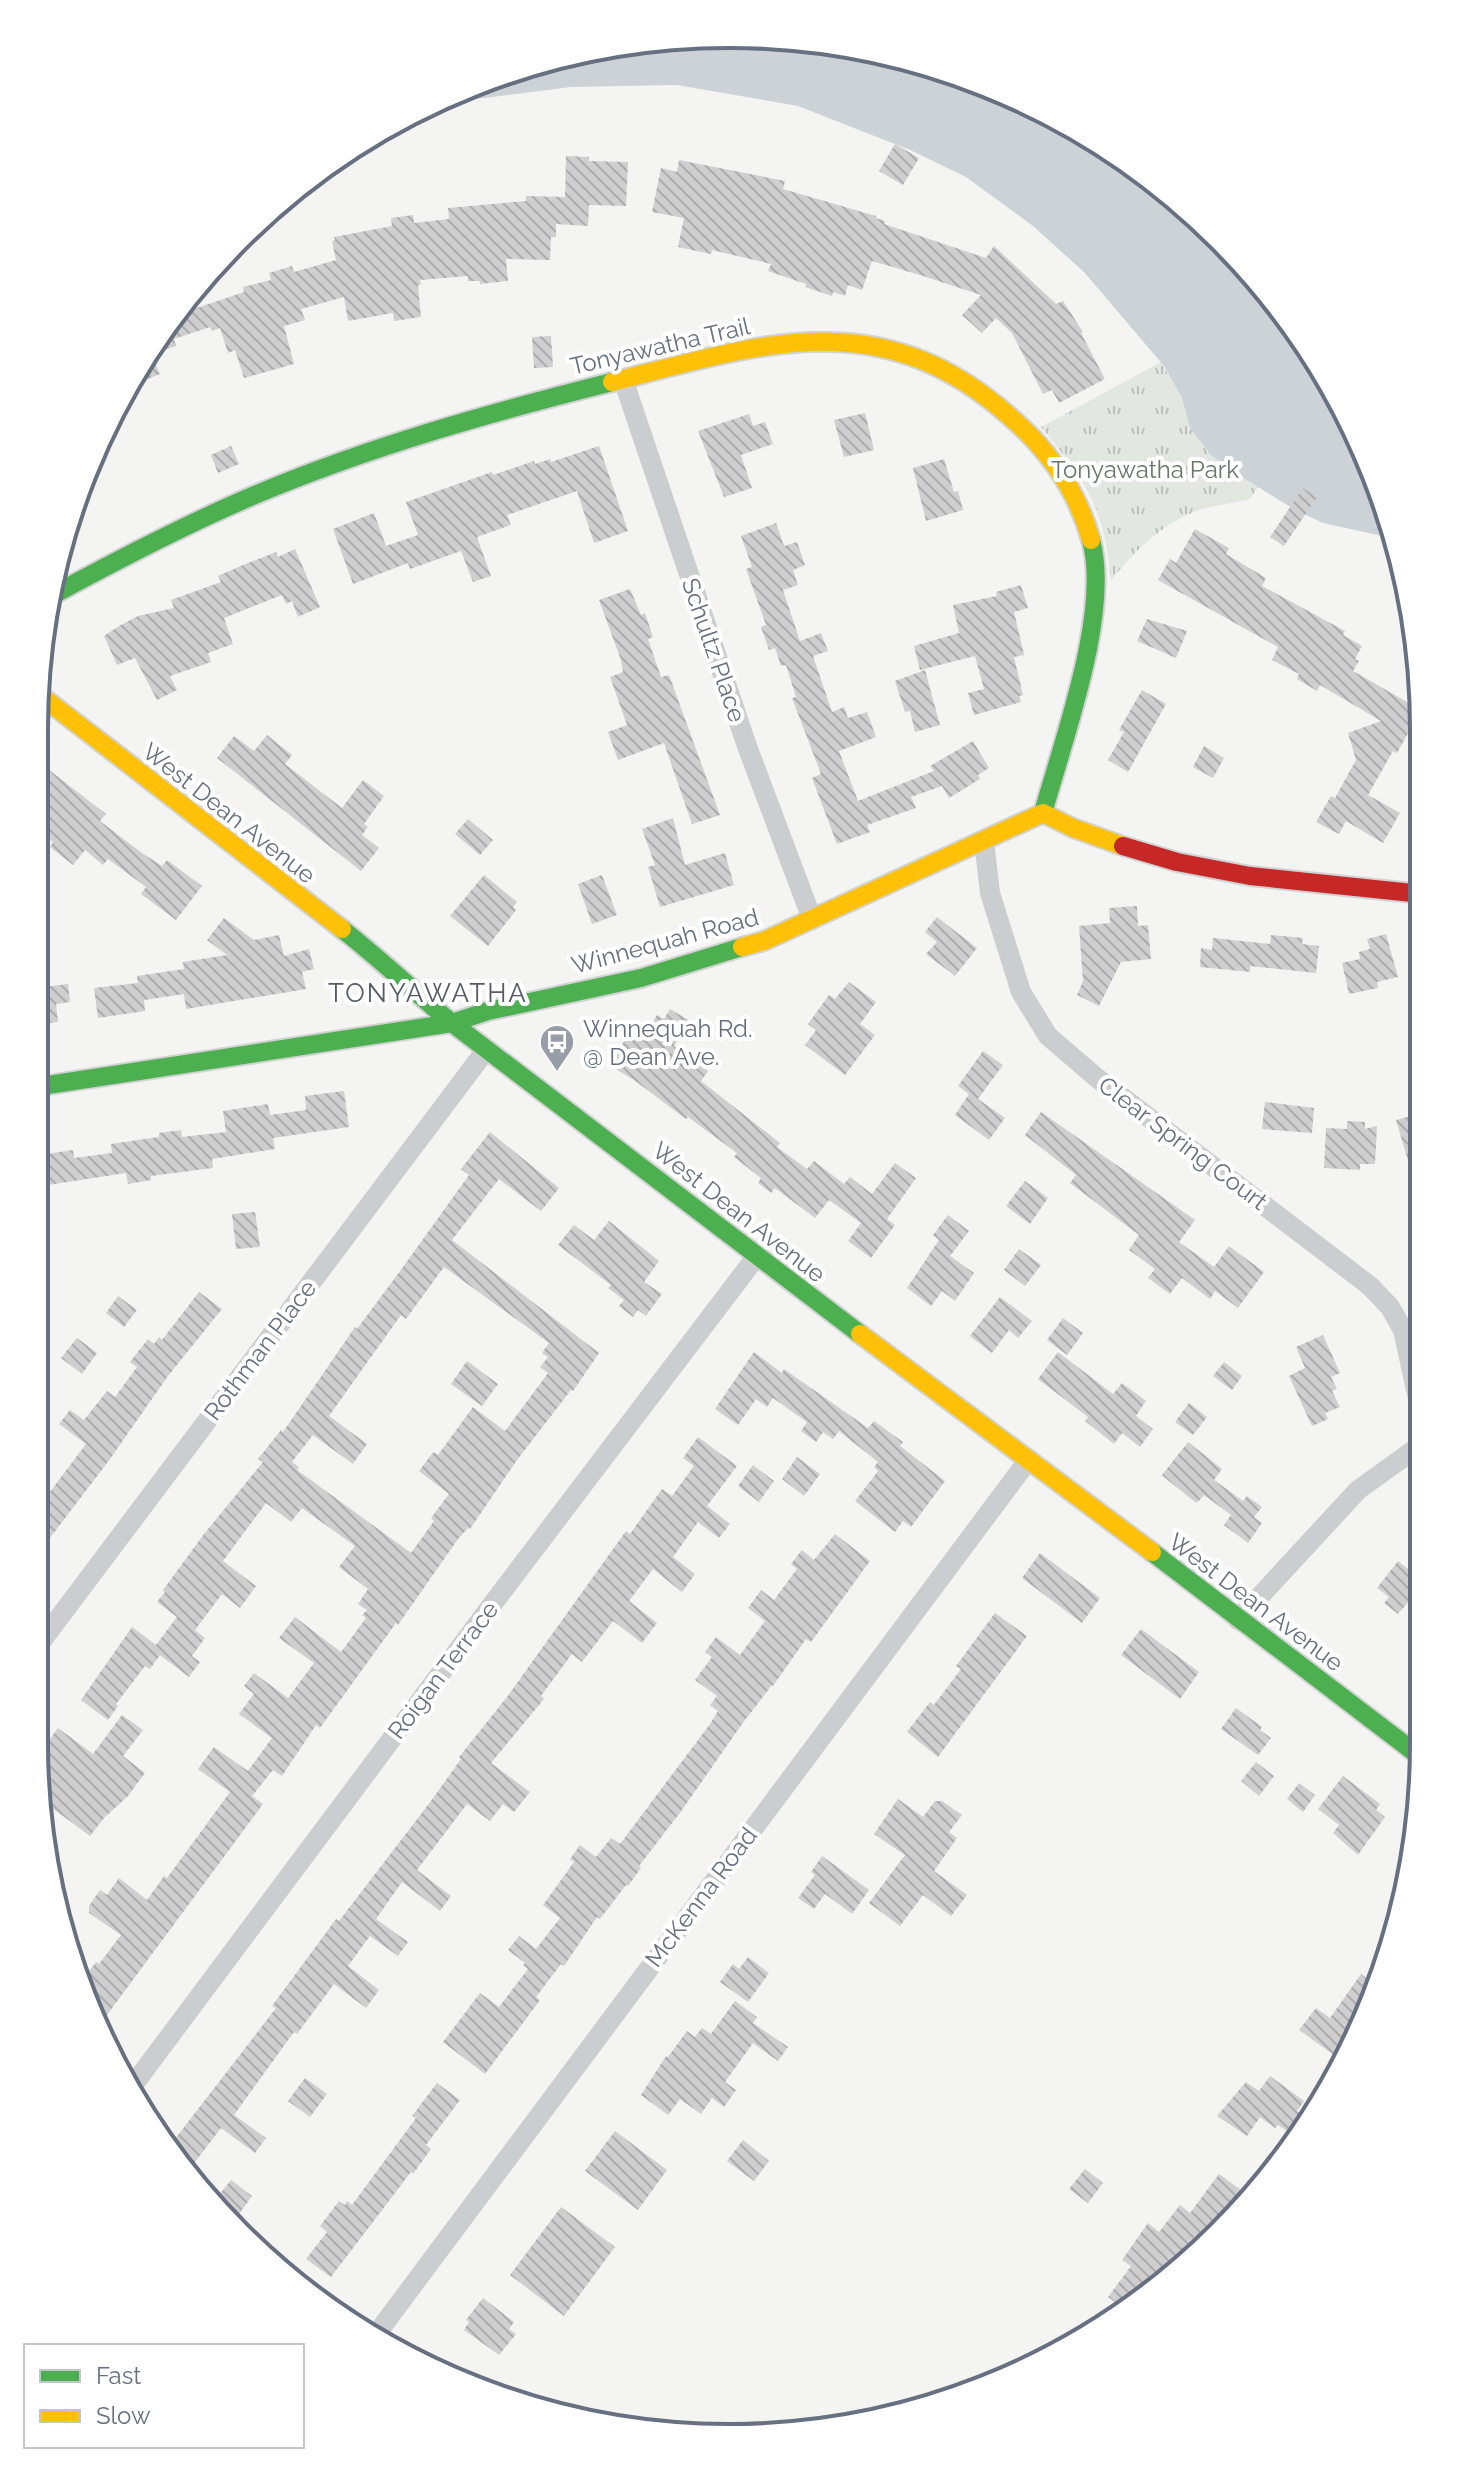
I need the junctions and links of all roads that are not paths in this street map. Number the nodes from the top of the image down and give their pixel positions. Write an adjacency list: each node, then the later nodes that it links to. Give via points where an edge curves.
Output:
1 (623, 379): 2 (street, Tonyawatha Trail, via 517,405 335,465 220,510); 4 (street, Tonyawatha Trail, via 710,355 797,341 844,342 905,352 950,371 1042,447 1084,514 1093,542 1097,593); 7 (street, Schultz Place, via 747,746)
2 (62, 590)
3 (49, 702): 8 (street, West Dean Avenue, via 380,959)
4 (1043, 813): 5 (street, Winnequah Road); 6 (street, via 1072,829 1157,857 1231,873)
5 (984, 841): 7 (street, Winnequah Road); 12 (street, Clear Spring Court, via 990,893 1021,992 1048,1036 1370,1286 1403,1330)
6 (1410, 893)
7 (812, 919): 8 (street, Winnequah Road, via 706,960)
8 (452, 1023): 9 (street, West Dean Avenue); 10 (street, Winnequah Road)
9 (486, 1050): 11 (street, West Dean Avenue); 16 (street, Rothman Place)
10 (48, 1085)
11 (756, 1257): 14 (street, West Dean Avenue); 18 (street, Roigan Terrace)
12 (1410, 1362)
13 (1410, 1453): 15 (street, via 1358,1490)
14 (1029, 1459): 15 (street, West Dean Avenue); 19 (street, McKenna Road)
15 (1238, 1620): 17 (street, West Dean Avenue)
16 (48, 1631)
17 (1410, 1749)
18 (137, 2080)
19 (381, 2328)

